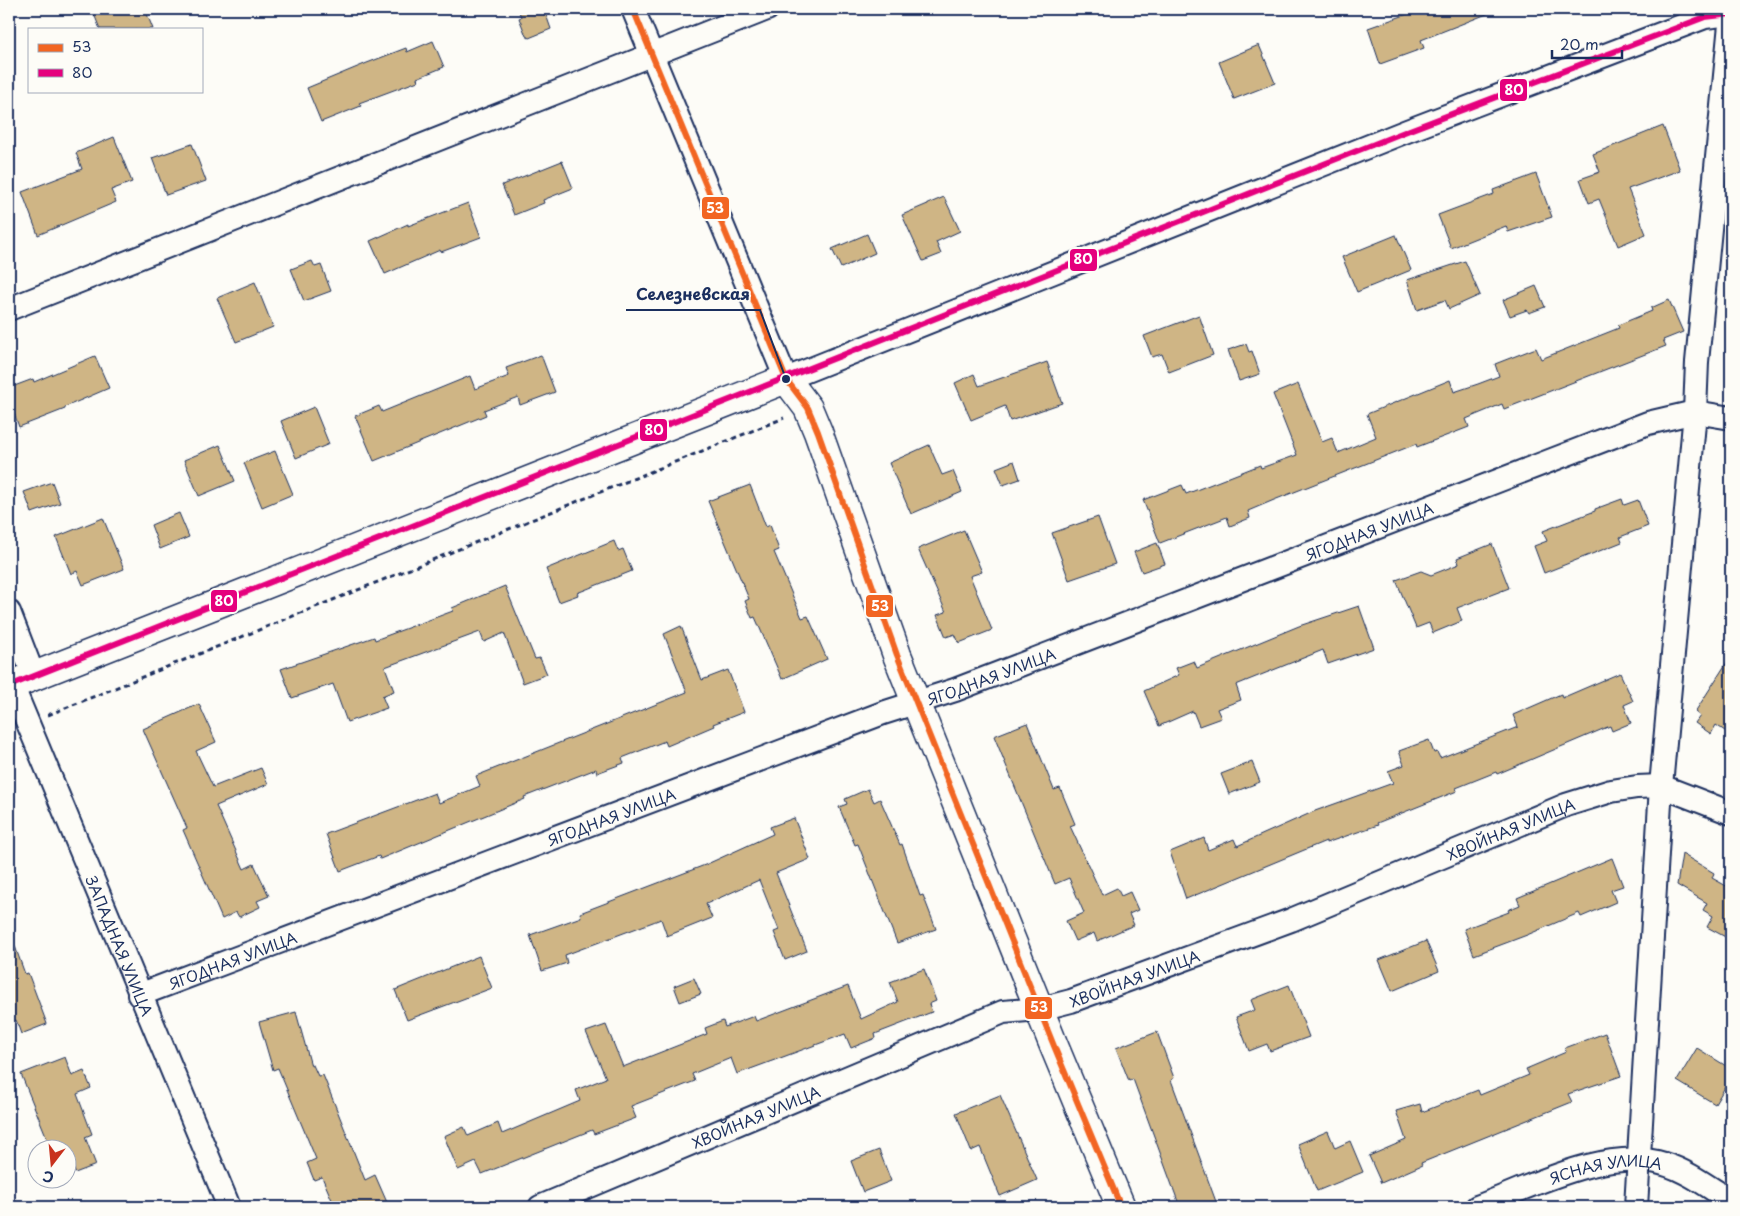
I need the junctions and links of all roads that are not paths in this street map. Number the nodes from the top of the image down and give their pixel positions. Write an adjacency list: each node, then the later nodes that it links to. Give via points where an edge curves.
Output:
1 (633, 9): 4 (street)
2 (767, 9): 4 (street)
3 (1731, 14): 6 (street, via 1705,17 1452,114); 7 (street, via 1697,362)
4 (652, 54): 5 (street); 6 (street)
5 (9, 309)
6 (786, 379): 10 (street); 11 (street, via 808,408 818,432)
7 (1695, 412): 8 (street, ЯГОДНАЯ УЛИЦА); 11 (street, ЯГОДНАЯ УЛИЦА, via 1648,423); 12 (street)
8 (1731, 418)
9 (9, 612): 10 (street, ЗАПАДНАЯ УЛИЦА)
10 (18, 682): 14 (street, ЗАПАДНАЯ УЛИЦА, via 29,723)
11 (916, 703): 14 (street, ЯГОДНАЯ УЛИЦА); 15 (street)
12 (1662, 786): 13 (street, ХВОЙНАЯ УЛИЦА); 15 (street, ХВОЙНАЯ УЛИЦА, via 1625,788 1566,806 1291,920 1071,1001); 16 (street)
13 (1731, 814)
14 (140, 995): 18 (street, ЗАПАДНАЯ УЛИЦА)
15 (1040, 1008): 19 (street, ХВОЙНАЯ УЛИЦА, via 1004,1012); 20 (street)
16 (1639, 1159): 17 (street, ЯСНАЯ УЛИЦА, via 1664,1163 1682,1171); 21 (street, ЯСНАЯ УЛИЦА, via 1606,1160); 22 (street)
17 (1731, 1201)
18 (229, 1207)
19 (540, 1207)
20 (1121, 1207)
21 (1477, 1207)
22 (1636, 1207)

